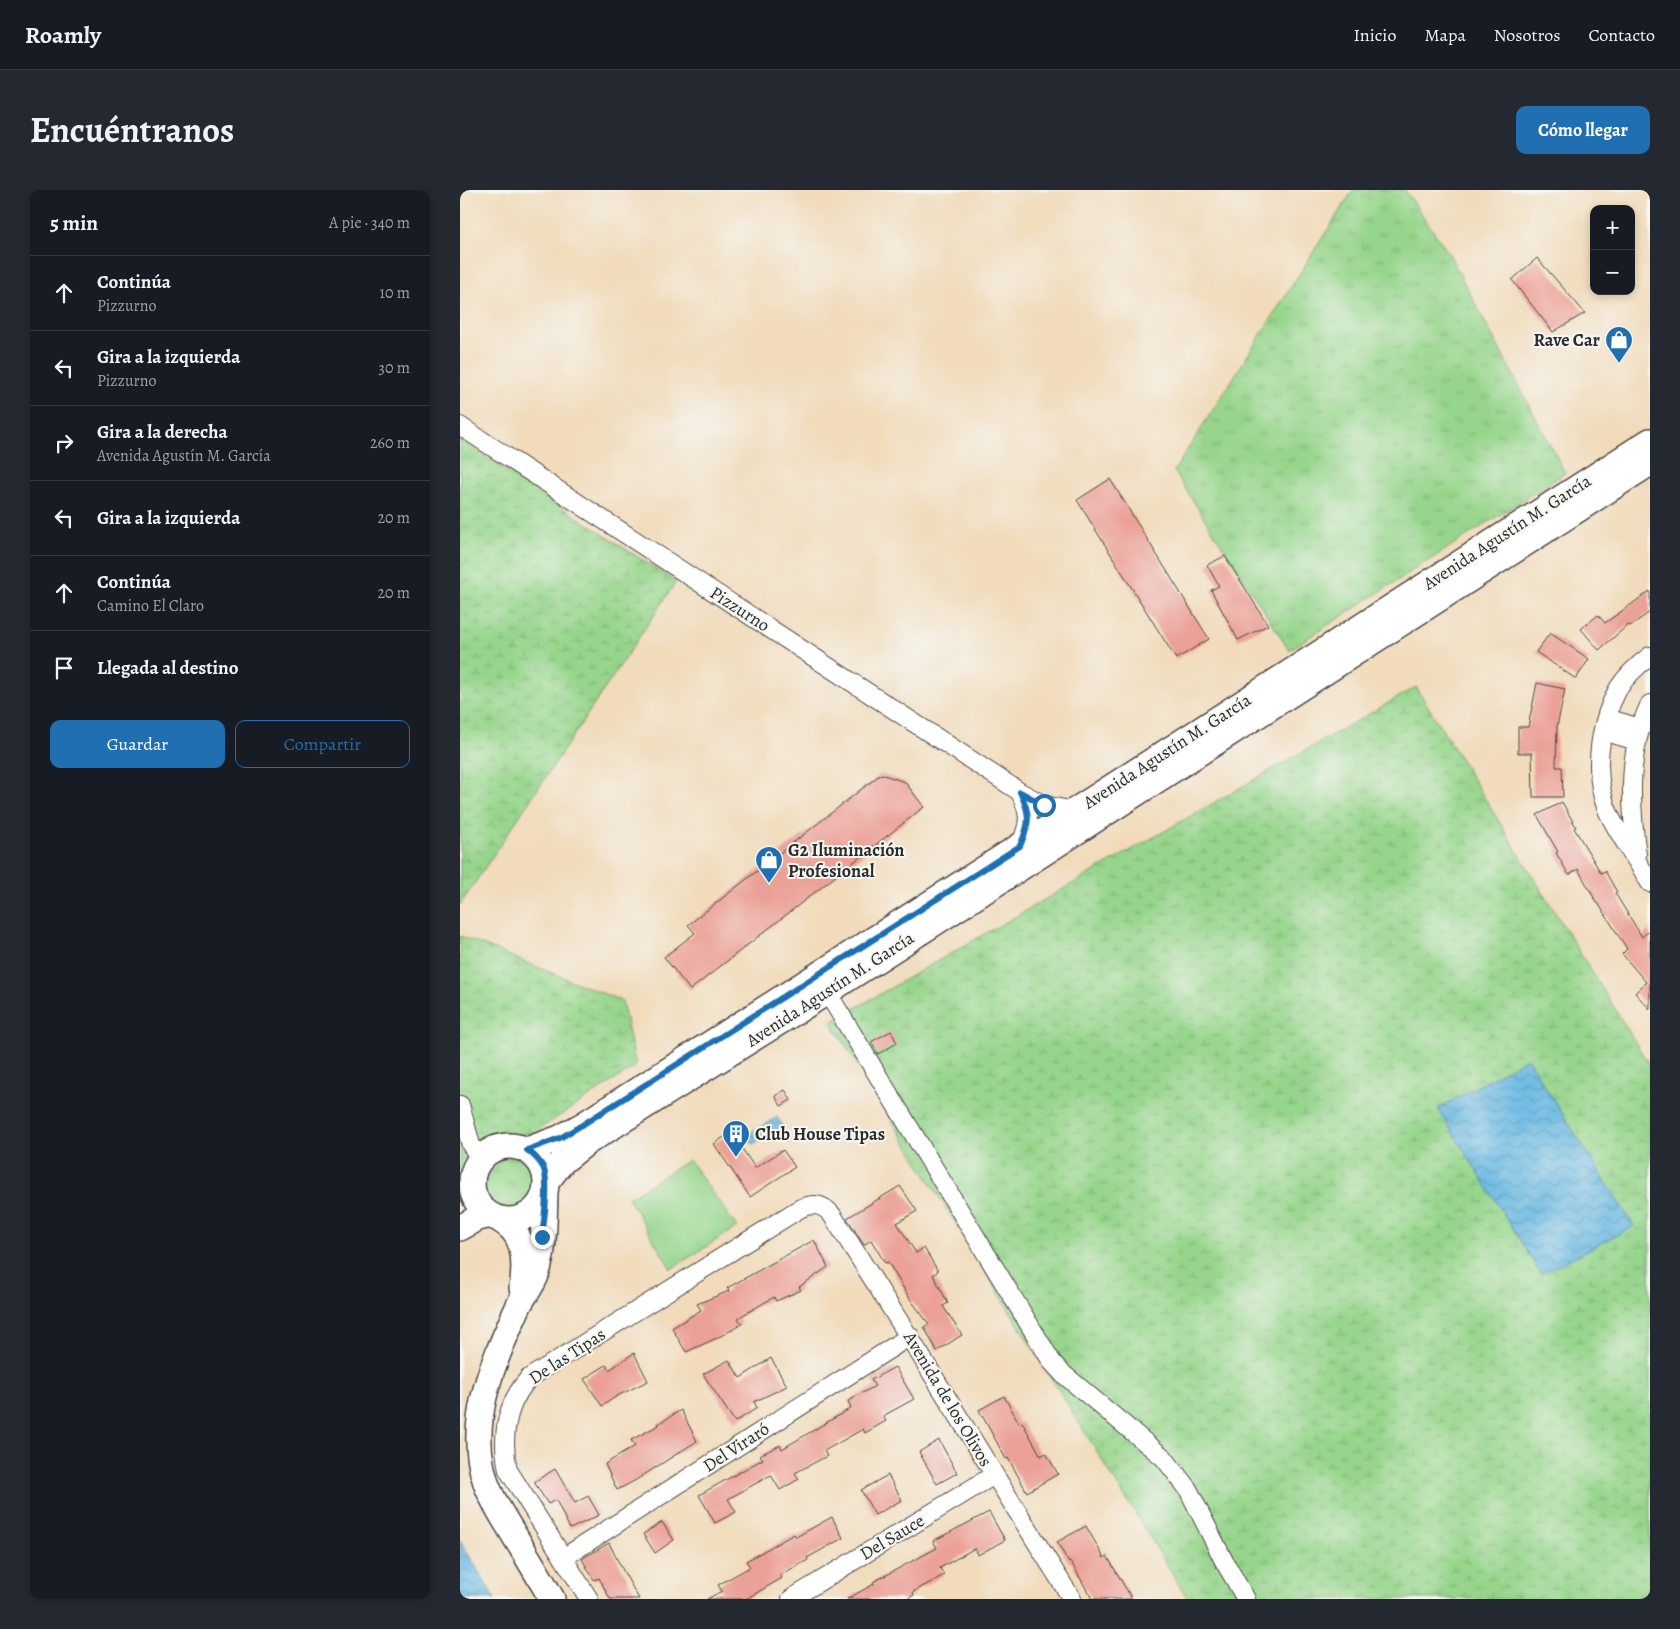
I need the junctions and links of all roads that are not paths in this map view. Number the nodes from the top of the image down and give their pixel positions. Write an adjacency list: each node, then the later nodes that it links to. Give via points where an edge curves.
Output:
1 (460, 426): 8 (street, Pizzurno)
2 (1650, 441): 9 (main road, Avenida Agustín M. García)
3 (1650, 463): 13 (main road, Avenida Agustín M. García)
4 (1650, 656): 6 (street, via 1619,688)
5 (1650, 704): 7 (street)
6 (1605, 724): 7 (street); 11 (street, via 1599,758 1603,798 1611,818)
7 (1638, 734): 11 (street, via 1632,791)
8 (1020, 792): 9 (street, Pizzurno, via 1044,805); 10 (street, via 1029,819)
9 (1075, 811): 10 (main road, Avenida Agustín M. García)
10 (1020, 846): 15 (main road, Avenida Agustín M. García, via 582,1125 560,1138)
11 (1638, 861): 12 (street)
12 (1650, 883)
13 (827, 992): 18 (main road, Avenida Agustín M. García, via 586,1143 562,1162); 31 (street, via 1052,1362 1164,1458 1178,1474)
14 (460, 1104): 16 (street, via 471,1145)
15 (527, 1150): 16 (main road, via 502,1146 490,1150); 18 (main road, via 544,1169)
16 (480, 1159): 17 (main road)
17 (472, 1182): 20 (main road); 21 (main road, via 480,1207)
18 (546, 1187): 21 (main road, via 537,1208 522,1218); 23 (main road, via 537,1273)
19 (818, 1204): 24 (street, Avenida de los Olivos, via 832,1215); 26 (street, De las Tipas, via 799,1209 529,1378 520,1388 508,1412 505,1427 508,1470)
20 (460, 1205)
21 (495, 1217): 22 (main road, via 478,1218); 23 (main road, via 512,1230 522,1251 524,1265)
22 (460, 1228)
23 (520, 1303): 27 (main road, via 484,1391 478,1421 479,1451 493,1500)
24 (910, 1336): 25 (street, Avenida de los Olivos); 26 (street, Del Viraró)
25 (994, 1475): 29 (street, Del Sauce); 30 (street, Avenida de los Olivos)
26 (563, 1558): 28 (street, De las Tipas)
27 (552, 1599)
28 (589, 1599)
29 (791, 1599)
30 (1072, 1599)
31 (1246, 1599)

